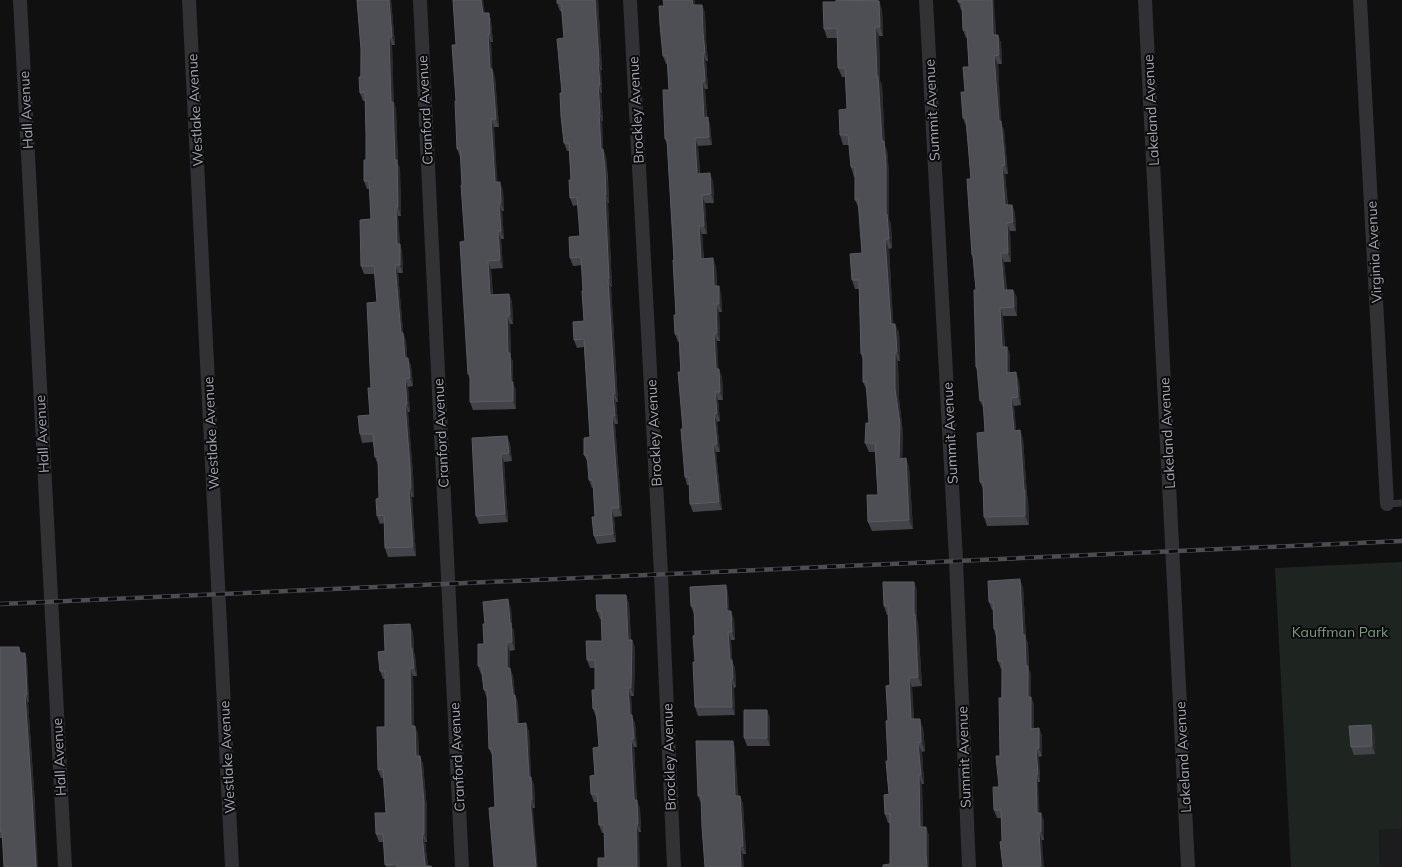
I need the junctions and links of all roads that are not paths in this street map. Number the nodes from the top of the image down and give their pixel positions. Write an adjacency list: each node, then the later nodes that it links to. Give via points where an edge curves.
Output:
1 (20, 0): 10 (street, Hall Avenue)
2 (189, 0): 11 (street, Westlake Avenue)
3 (420, 0): 12 (street, Cranford Avenue)
4 (630, 0): 13 (street, Brockley Avenue, via 662,582)
5 (926, 0): 14 (street, Summit Avenue, via 956,560)
6 (1145, 0): 15 (street, Lakeland Avenue)
7 (1360, 0): 9 (street, Virginia Avenue)
8 (1402, 503): 9 (lane)
9 (1387, 504)
10 (65, 867)
11 (232, 867)
12 (462, 867)
13 (674, 867)
14 (969, 867)
15 (1188, 867)

